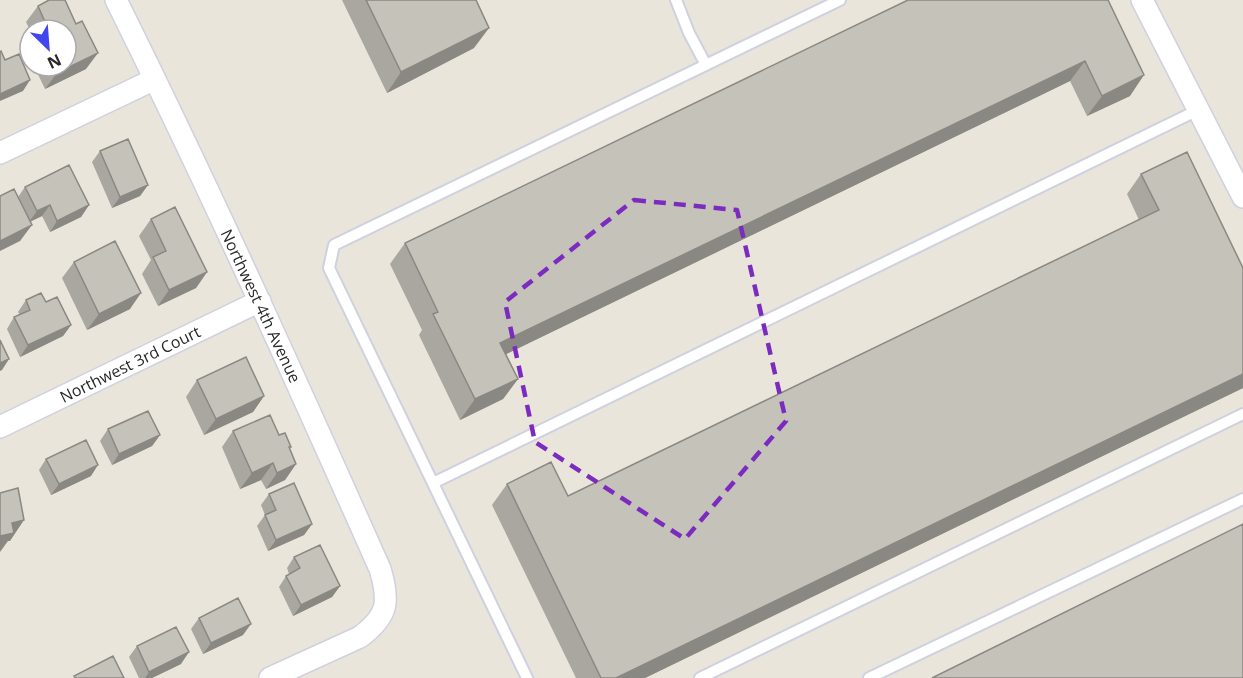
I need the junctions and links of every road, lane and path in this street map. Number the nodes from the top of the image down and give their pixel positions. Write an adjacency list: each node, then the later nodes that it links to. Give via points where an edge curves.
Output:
1 (116, 0): 6 (street, Northwest 4th Avenue)
2 (676, 0): 5 (lane)
3 (840, 0): 5 (lane)
4 (1142, 0): 7 (street)
5 (706, 65): 13 (lane, via 334,245 329,268)
6 (155, 78): 8 (street); 10 (street, Northwest 4th Avenue)
7 (1198, 110): 9 (street); 13 (lane)
8 (0, 153)
9 (1243, 197)
10 (260, 301): 12 (street, Northwest 3rd Court); 15 (street, Northwest 4th Avenue, via 380,569 386,599 381,617 360,637)
11 (1243, 414): 17 (lane)
12 (0, 427)
13 (433, 483): 16 (lane)
14 (1243, 499): 18 (lane)
15 (270, 678)
16 (527, 678)
17 (700, 678)
18 (869, 678)

